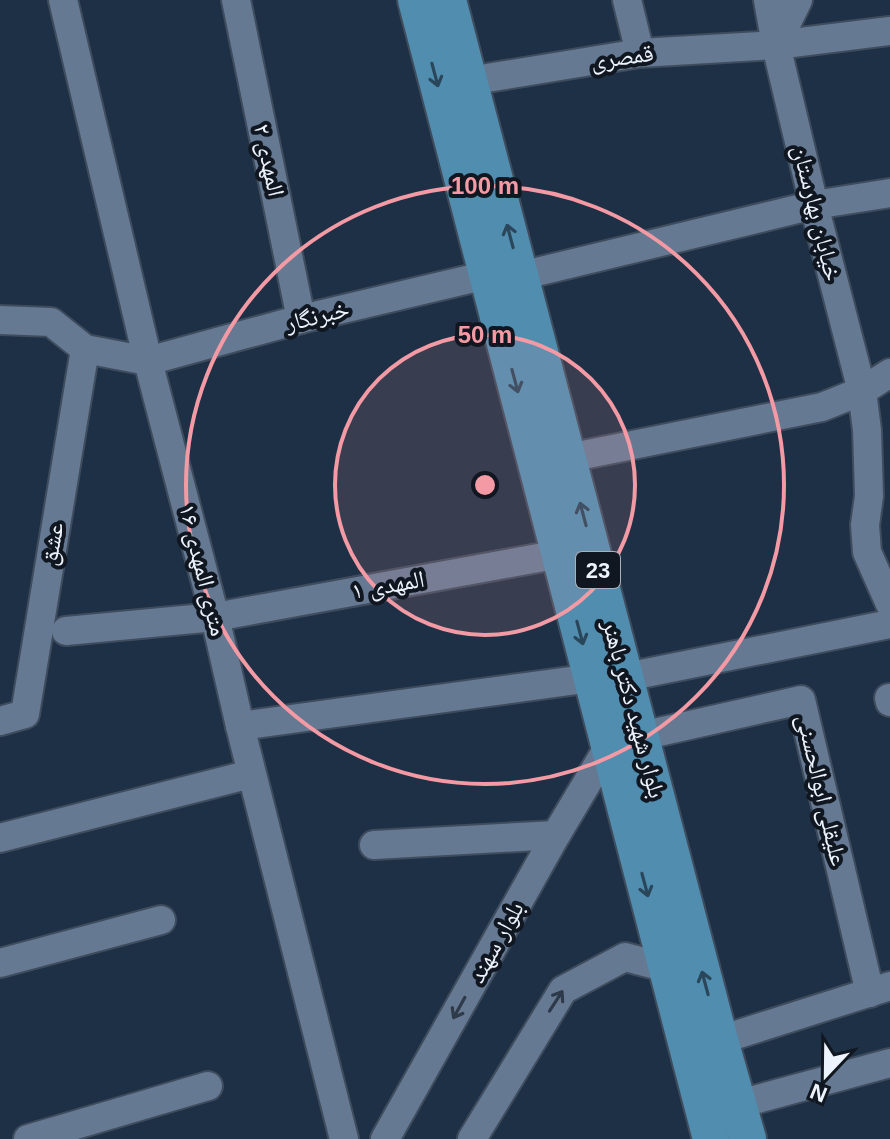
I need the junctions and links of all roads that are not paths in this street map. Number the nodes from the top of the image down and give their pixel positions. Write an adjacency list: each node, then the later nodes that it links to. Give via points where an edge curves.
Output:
1 (63, 0): 18 (street, ۱۶ متری المهدی)
2 (236, 0): 15 (street, المهدی ۲)
3 (416, 0): 14 (main road, بلوار شهید دکتر باهنر / 23, one-way to 14)
4 (448, 0): 11 (main road, بلوار شهید دکتر باهنر / 23)
5 (627, 0): 10 (street)
6 (768, 0): 9 (street, خیابان بهارستان)
7 (798, 0): 9 (street)
8 (890, 31): 9 (street, قمصری)
9 (776, 45): 10 (street, قمصری); 13 (street, خیابان بهارستان)
10 (640, 53): 11 (street, قمصری)
11 (469, 81): 14 (main road, بلوار شهید دکتر باهنر / 23, one-way to 11)
12 (890, 193): 13 (street, خبرنگار)
13 (814, 205): 14 (street, خبرنگار); 20 (street, خیابان بهارستان)
14 (504, 275): 15 (street, خبرنگار); 23 (main road, بلوار شهید دکتر باهنر / 23); 24 (main road, بلوار شهید دکتر باهنر / 23, one-way to 24)
15 (301, 319): 18 (street, خبرنگار)
16 (0, 320): 17 (street, via 51,322)
17 (85, 349): 18 (street); 30 (street, عشق, via 25,714)
18 (148, 361): 26 (street, ۱۶ متری المهدی)
19 (890, 373): 20 (street)
20 (862, 391): 21 (street); 22 (street, خیابان بهارستان)
21 (822, 407): 22 (street); 23 (street)
22 (878, 431): 25 (street, خیابان بهارستان, via 865,525 867,552)
23 (568, 458): 29 (main road, بلوار شهید دکتر باهنر / 23, one-way to 23)
24 (560, 554): 26 (street, المهدی ۱); 29 (main road, بلوار شهید دکتر باهنر / 23, one-way to 29)
25 (890, 604)
26 (215, 617): 28 (street, المهدی ۱); 31 (street, ۱۶ متری المهدی)
27 (890, 624): 29 (street)
28 (66, 631)
29 (609, 678): 31 (street); 32 (main road, بلوار شهید دکتر باهنر / 23)
30 (0, 721)
31 (240, 726): 33 (street, ۱۶ متری المهدی)
32 (625, 741): 34 (street, بلوار سهند); 39 (main road, بلوار شهید دکتر باهنر / 23, one-way to 39); 40 (street, علیقلی ابوالحسنی, via 801,700); 41 (main road, بلوار شهید دکتر باهنر / 23, one-way to 32)
33 (251, 774): 35 (street); 46 (street, ۱۶ متری المهدی)
34 (556, 835): 36 (street); 47 (street, بلوار سهند, one-way to 47)
35 (0, 838)
36 (374, 845)
37 (161, 920): 38 (street)
38 (0, 963)
39 (667, 968): 41 (main road, بلوار شهید دکتر باهنر / 23); 48 (street, one-way to 39, via 563,990 625,957)
40 (880, 990): 41 (street)
41 (704, 1045): 44 (main road, بلوار شهید دکتر باهنر / 23); 49 (main road, بلوار شهید دکتر باهنر / 23)
42 (890, 1063): 44 (street)
43 (208, 1086): 45 (street)
44 (739, 1104): 50 (main road, بلوار شهید دکتر باهنر / 23)
45 (28, 1139)
46 (344, 1139)
47 (385, 1139)
48 (472, 1139)
49 (711, 1139)
50 (748, 1139)

